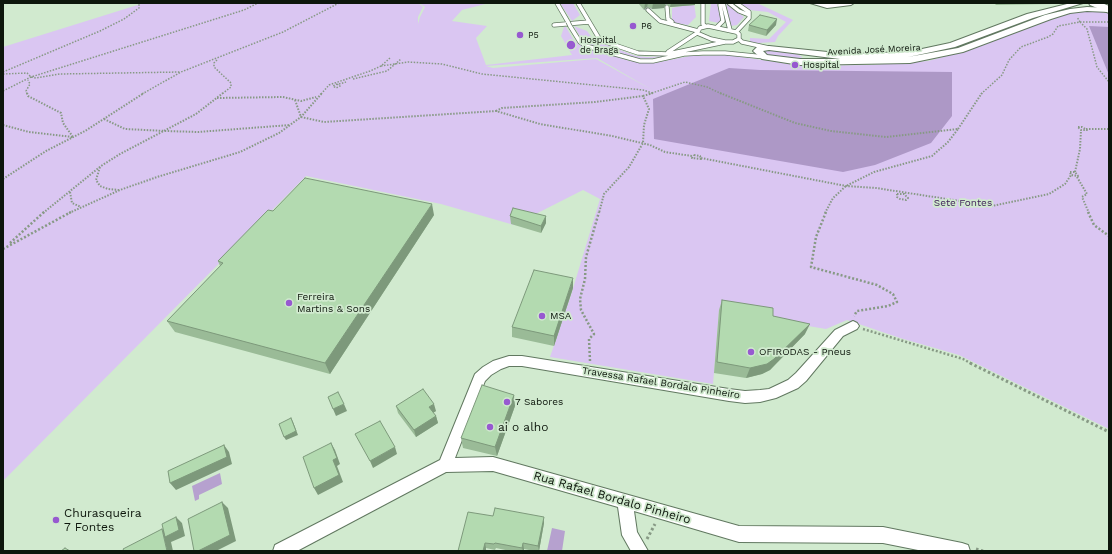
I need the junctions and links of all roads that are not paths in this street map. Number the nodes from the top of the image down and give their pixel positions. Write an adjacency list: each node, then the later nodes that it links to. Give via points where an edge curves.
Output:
1 (556, 3): 30 (lane, bridge, via 580,42 586,46 640,61 690,54)
2 (578, 3): 17 (lane)
3 (703, 3): 19 (lane)
4 (720, 3): 20 (lane, via 723,21)
5 (723, 3): 21 (lane)
6 (729, 3): 16 (lane)
7 (732, 3): 16 (lane)
8 (736, 3): 16 (lane, via 749,12)
9 (813, 3): 10 (street, via 827,6)
10 (851, 3)
11 (1094, 3): 15 (highway)
12 (1077, 6): 15 (street, Avenida José Moreira); 28 (street, Avenida José Moreira, via 1030,16 952,45 918,53 860,57); 32 (street, Avenida José Moreira, via 967,48 934,56 884,61)
13 (667, 7): 22 (lane, via 670,22)
14 (648, 10): 22 (lane, via 660,21)
15 (1109, 10)
16 (749, 15): 23 (lane, via 747,21)
17 (590, 22): 18 (lane); 29 (lane, via 600,40 638,53)
18 (554, 25)
19 (705, 26): 20 (lane); 22 (lane)
20 (718, 27): 21 (lane)
21 (730, 30): 23 (lane)
22 (698, 31): 25 (lane, via 706,37); 29 (lane, via 676,48)
23 (736, 32): 24 (lane)
24 (739, 39): 25 (lane); 26 (lane, via 747,44)
25 (726, 42): 27 (lane, via 747,46); 29 (lane)
26 (769, 48): 27 (street, Avenida José Moreira); 28 (street, Avenida José Moreira)
27 (757, 51): 30 (lane); 31 (street)
28 (802, 52): 32 (street, via 807,58)
29 (661, 54)
30 (747, 55): 31 (lane)
31 (765, 57): 32 (street, Avenida José Moreira)
32 (800, 62)
33 (853, 326): 34 (street, Travessa Rafael Bordalo Pinheiro, via 839,333 793,384 760,396 729,395 522,361 509,361 497,365 480,378)
34 (445, 465): 35 (street, Rua Rafael Bordalo Pinheiro, via 493,464); 36 (street, Rua Rafael Bordalo Pinheiro)
35 (625, 503): 37 (street, via 630,535); 38 (street, Rua Rafael Bordalo Pinheiro, via 739,534 883,535)
36 (281, 551)
37 (640, 551)
38 (962, 551)

